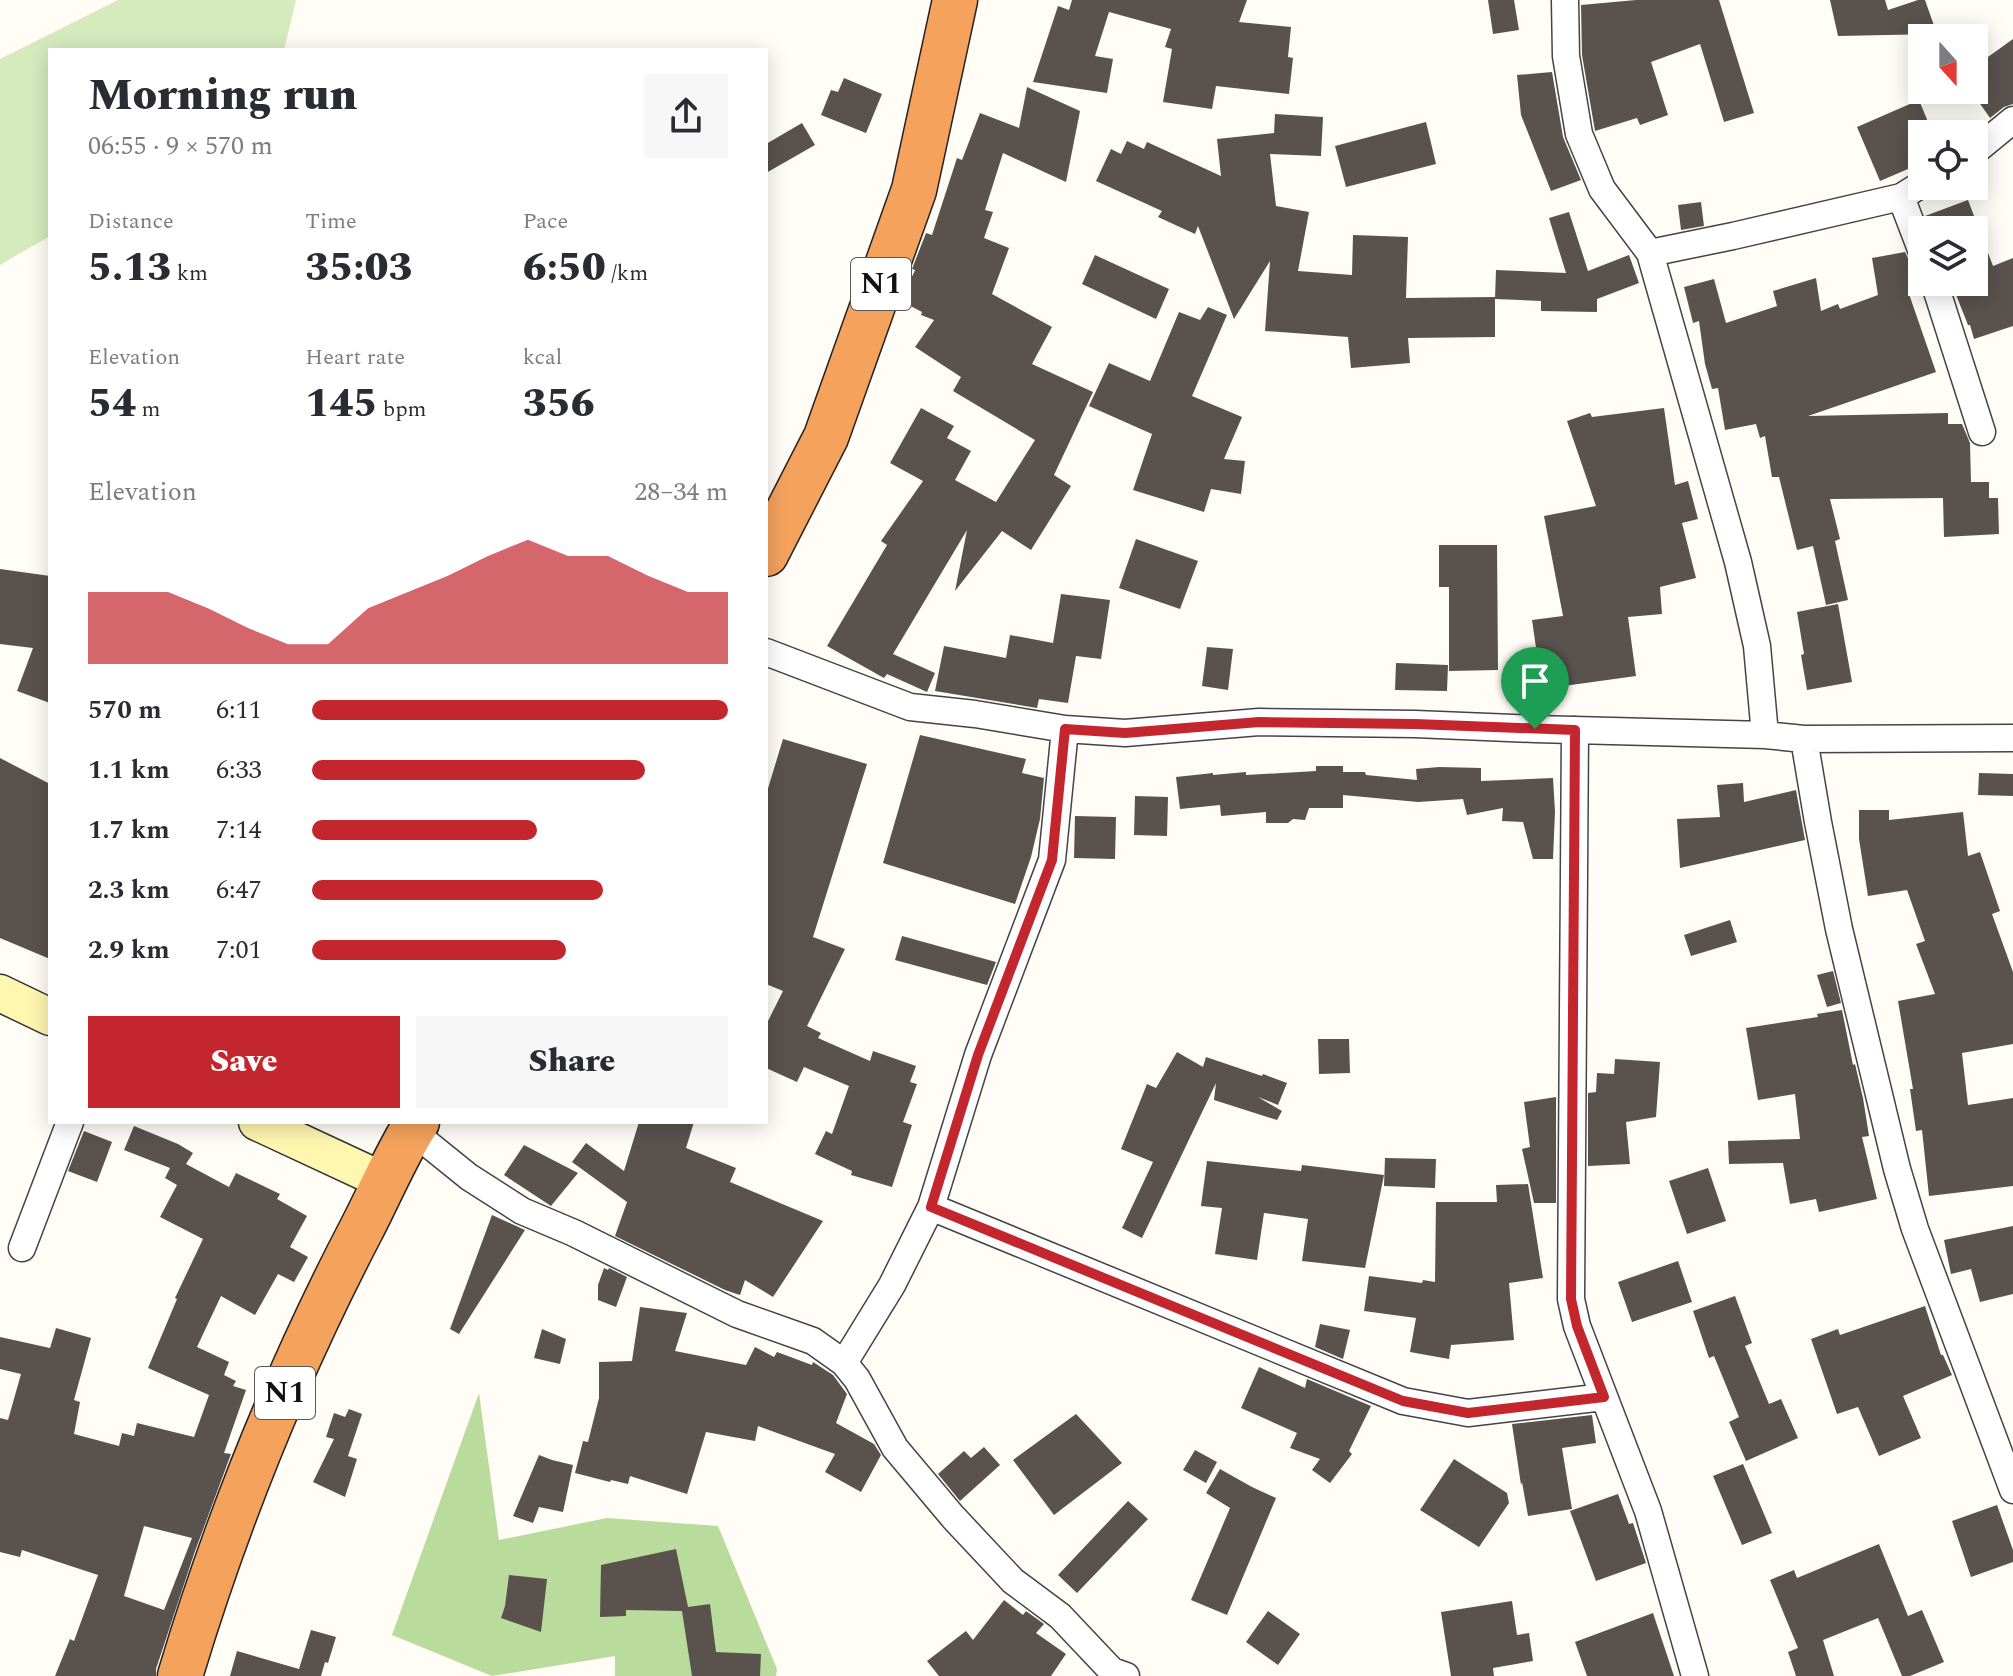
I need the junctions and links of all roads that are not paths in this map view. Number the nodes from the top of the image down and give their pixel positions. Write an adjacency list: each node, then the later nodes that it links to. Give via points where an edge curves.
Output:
1 (955, 0): 9 (highway, N1, via 914,190 826,437)
2 (1565, 0): 6 (street, via 1566,56 1579,134 1602,189)
3 (2013, 120): 4 (street)
4 (1988, 141)
5 (1908, 192): 6 (street)
6 (1650, 253): 13 (street, via 1741,576 1757,646)
7 (1938, 296): 8 (street)
8 (1982, 432)
9 (768, 550)
10 (768, 653): 11 (street, via 910,707)
11 (1065, 729): 12 (street, via 1125,733 1274,722); 22 (street, via 1052,860 978,1055)
12 (1575, 730): 13 (street); 25 (street, via 1571,1299)
13 (1765, 735): 15 (street)
14 (2013, 738): 15 (street)
15 (1804, 739): 26 (street, via 1839,929 1897,1169)
16 (0, 993): 17 (street)
17 (48, 1016)
18 (69, 1124): 23 (street)
19 (261, 1124): 21 (street)
20 (414, 1126): 21 (highway, N1); 24 (street, via 469,1177 522,1211 737,1314 813,1341)
21 (386, 1182): 28 (highway, N1, via 327,1296 251,1470)
22 (931, 1207): 24 (street); 25 (street, via 1403,1401 1468,1413)
23 (22, 1248)
24 (844, 1363): 27 (street, via 895,1448 953,1517 1013,1581 1060,1616)
25 (1604, 1397): 29 (street, via 1648,1511)
26 (2013, 1490)
27 (1115, 1674)
28 (180, 1676)
29 (1695, 1676)

